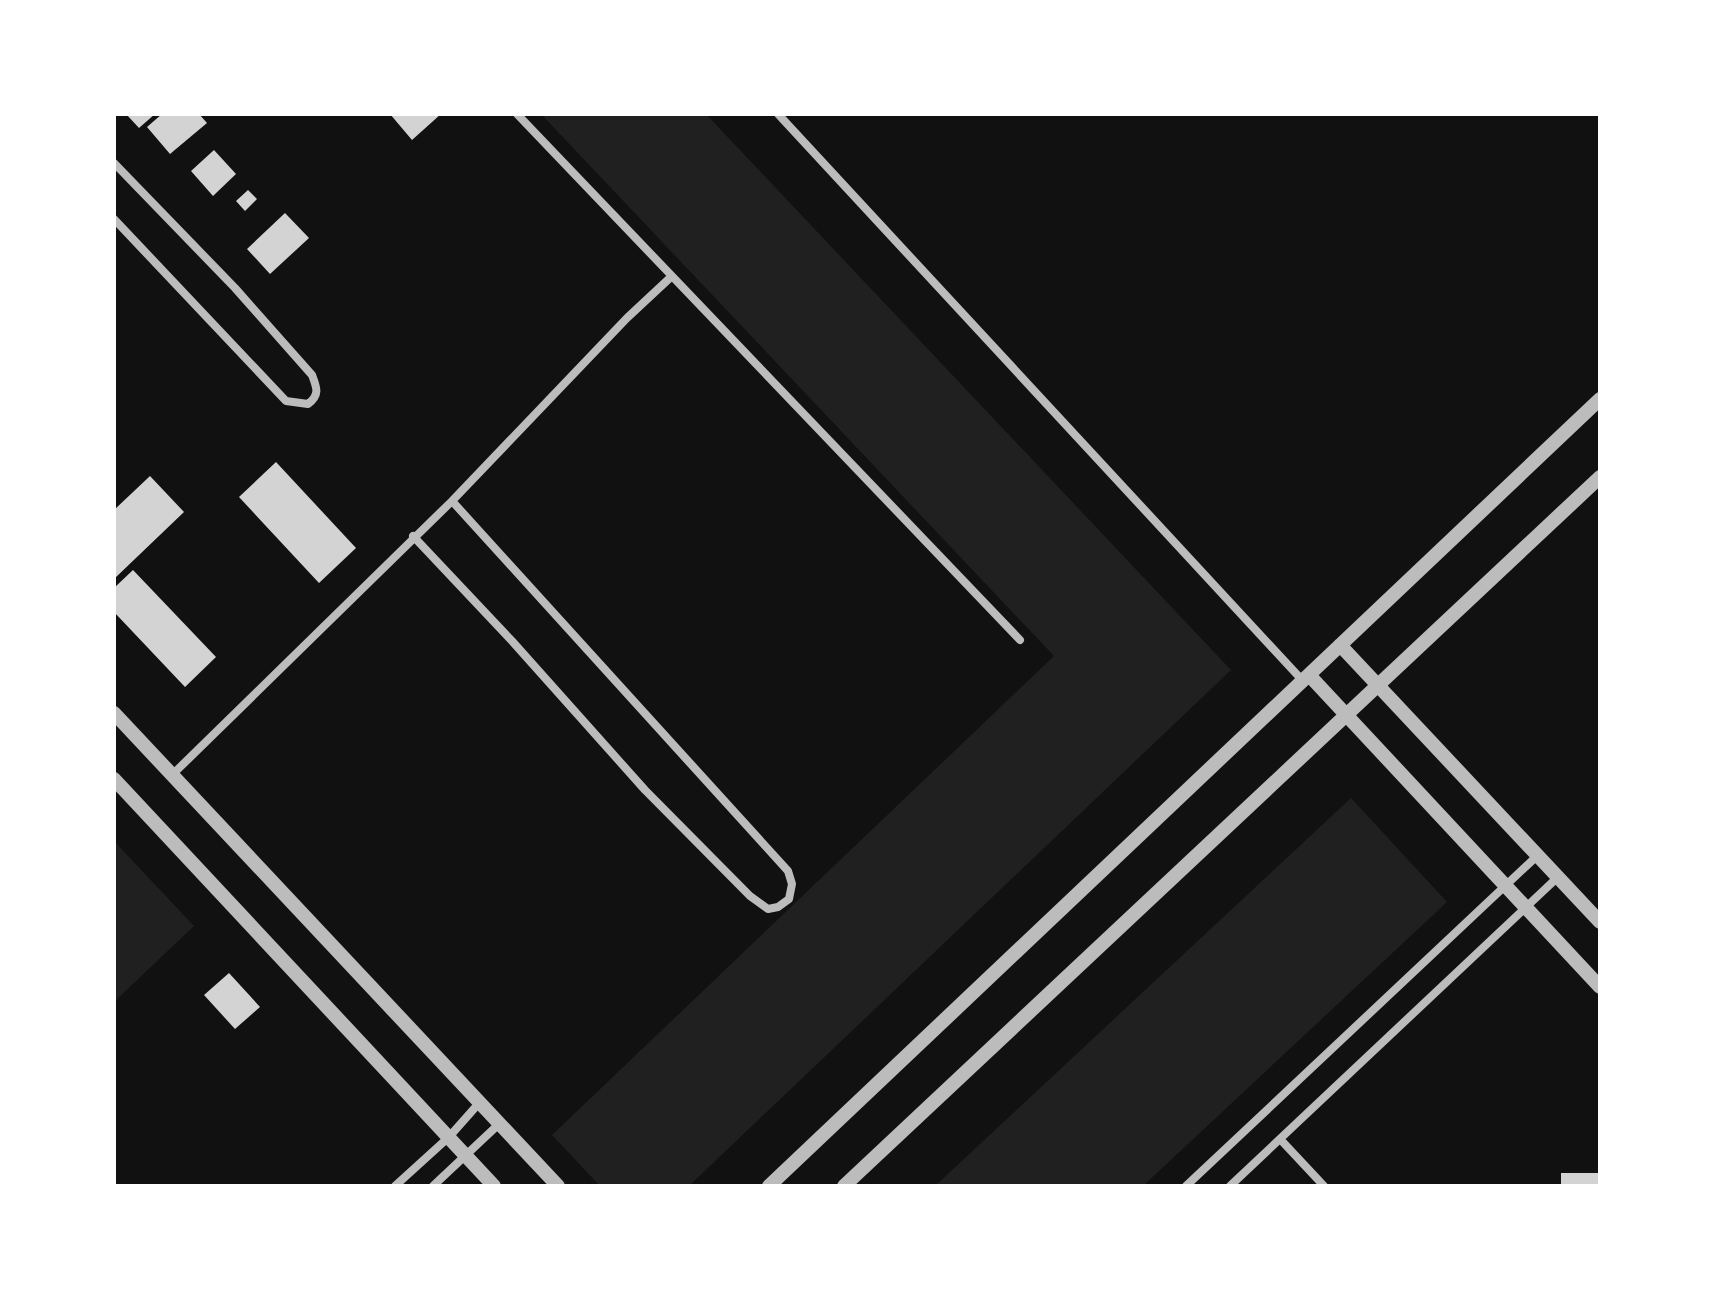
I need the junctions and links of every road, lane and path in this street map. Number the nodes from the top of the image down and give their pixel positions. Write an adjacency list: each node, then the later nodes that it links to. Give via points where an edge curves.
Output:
1 (517, 114): 5 (street)
2 (778, 114): 12 (street)
3 (114, 163): 4 (street, via 312,375 316,398 308,404 286,401)
4 (114, 219)
5 (672, 276): 8 (street); 10 (street)
6 (1600, 399): 11 (street)
7 (1600, 477): 13 (street)
8 (452, 501): 9 (street); 9 (street, via 788,871 789,899 768,909 750,896 645,790)
9 (413, 536): 16 (street)
10 (1020, 640)
11 (1340, 645): 12 (street); 13 (street)
12 (1306, 678): 15 (street); 33 (street)
13 (1378, 686): 15 (street); 18 (street)
14 (114, 713): 16 (street)
15 (1347, 713): 20 (street); 34 (street)
16 (172, 775): 24 (street)
17 (114, 779): 26 (street)
18 (1537, 856): 19 (street); 20 (street)
19 (1558, 877): 21 (street); 22 (street)
20 (1506, 885): 21 (street); 35 (street)
21 (1526, 906): 23 (street); 27 (street)
22 (1600, 922)
23 (1600, 987)
24 (480, 1102): 25 (street); 26 (street)
25 (499, 1124): 28 (street); 32 (street)
26 (449, 1137): 28 (street); 29 (street)
27 (1280, 1139): 36 (street); 37 (street)
28 (465, 1155): 30 (street); 31 (street)
29 (395, 1186)
30 (433, 1186)
31 (494, 1186)
32 (558, 1186)
33 (769, 1186)
34 (844, 1186)
35 (1186, 1186)
36 (1230, 1186)
37 (1324, 1186)

